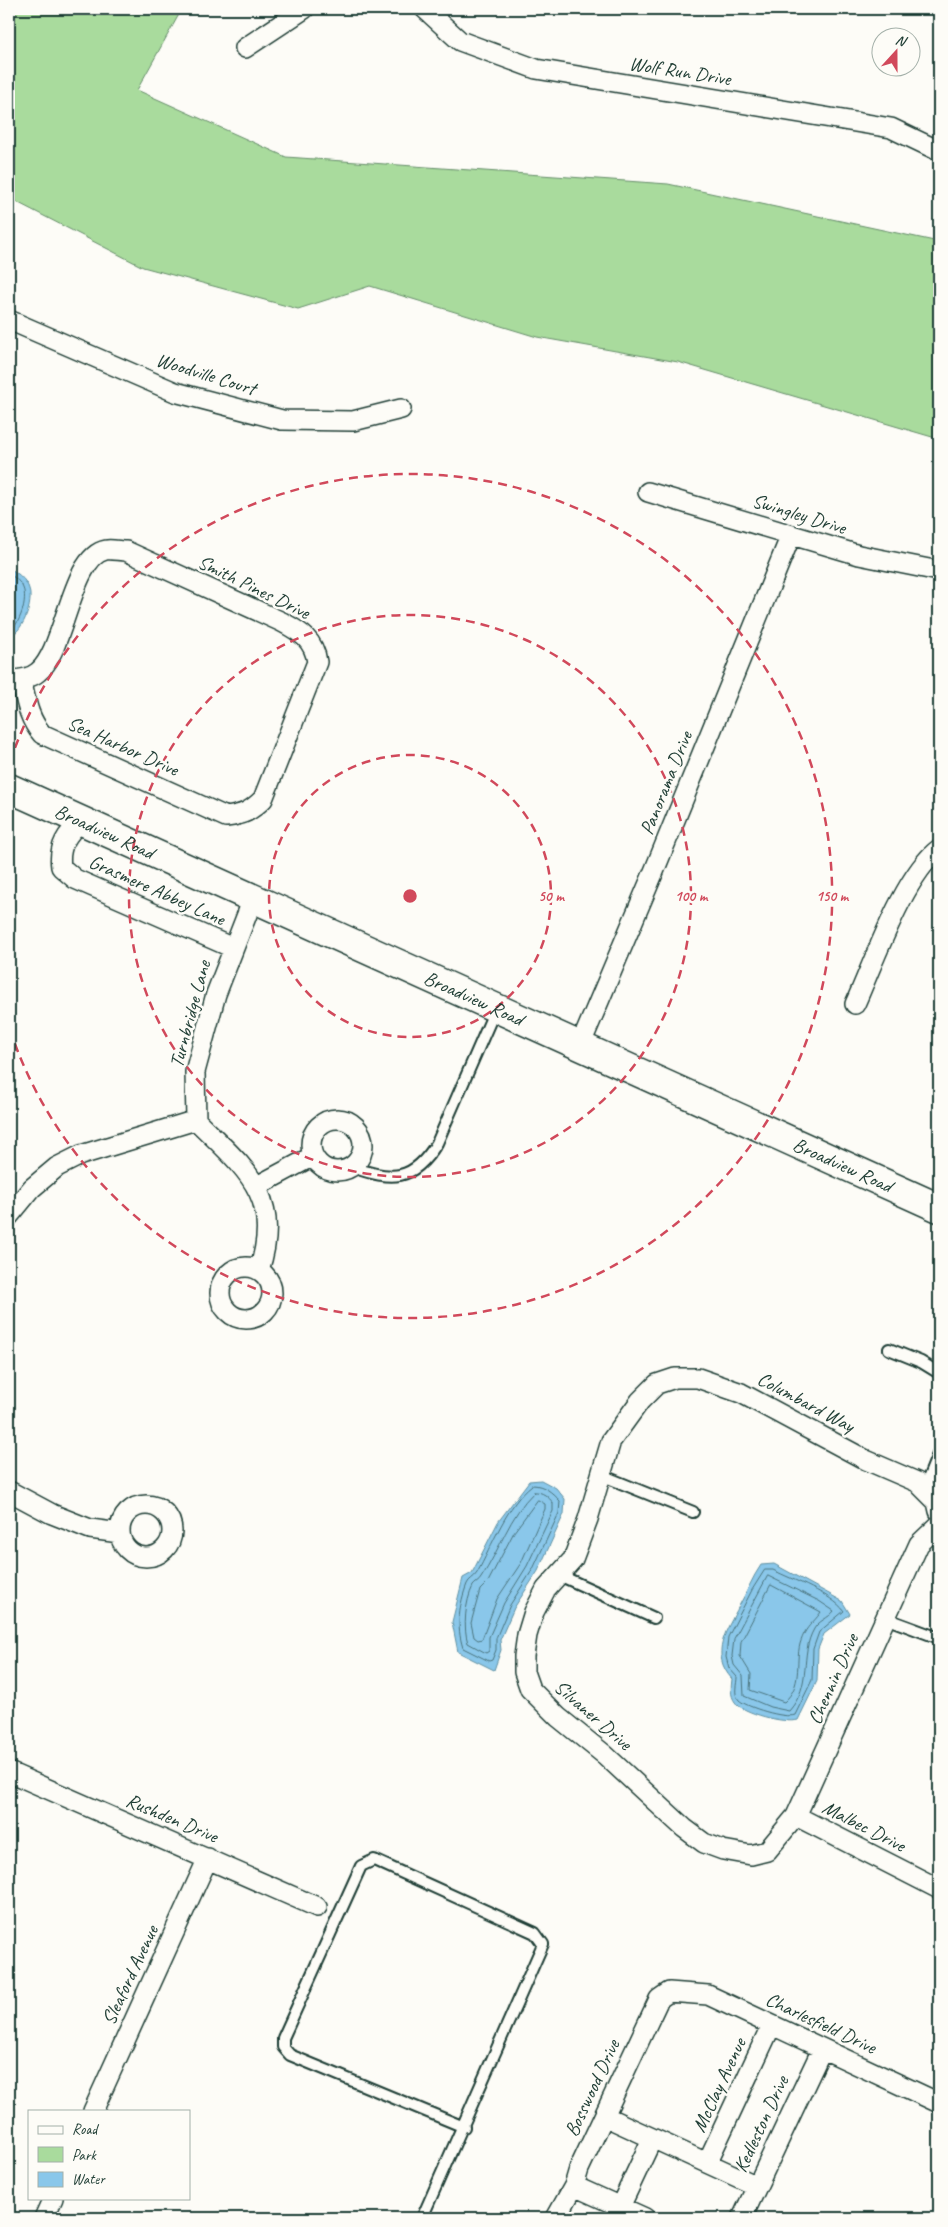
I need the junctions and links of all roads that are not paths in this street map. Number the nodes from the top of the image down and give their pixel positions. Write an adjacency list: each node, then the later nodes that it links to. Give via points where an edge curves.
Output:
1 (304, 9): 3 (street)
2 (425, 9): 4 (street, Wolf Run Drive, via 460,41 536,69 891,128)
3 (245, 48)
4 (939, 151)
5 (9, 320): 6 (street, Woodville Court, via 175,392 282,420 352,421)
6 (401, 410)
7 (648, 492): 8 (street, Swingley Drive)
8 (791, 535): 9 (street, Swingley Drive, via 859,555); 19 (street, Panorama Drive)
9 (939, 571)
10 (15, 680): 12 (street, Sea Harbor Drive, via 33,723 42,734 226,817); 12 (street, Smith Pines Drive, via 38,672 48,660 80,576 93,556 106,550 126,552 304,634 315,648 318,662 263,799 253,810)
11 (9, 788): 13 (street, Broadview Road)
12 (242, 815)
13 (82, 820): 15 (street, Broadview Road); 16 (street, Grasmere Abbey Lane, via 70,832 59,854 61,867 75,879)
14 (939, 849): 17 (street, via 927,858 905,892)
15 (254, 899): 16 (street, Turnbridge Lane); 18 (street, Broadview Road)
16 (233, 948): 20 (street, Turnbridge Lane, via 216,994 195,1072)
17 (855, 1004)
18 (496, 1009): 19 (street, Broadview Road); 22 (lane, via 437,1144 426,1161 409,1173 398,1176 371,1174)
19 (580, 1046): 24 (street, Broadview Road)
20 (196, 1120): 23 (street); 25 (street, via 81,1155 57,1167 32,1188)
21 (313, 1156): 22 (street, via 320,1166 332,1171); 22 (street, via 311,1139 315,1130 330,1119 341,1119 358,1129 362,1139 363,1151); 23 (street)
22 (352, 1167)
23 (257, 1186): 26 (street, via 264,1205 268,1236)
24 (939, 1208)
25 (9, 1216)
26 (259, 1270)
27 (889, 1349): 28 (lane)
28 (939, 1373)
29 (640, 1401): 31 (street, Silvaner Drive, via 611,1441); 32 (street, Columbard Way, via 657,1384 676,1378 698,1378 716,1383 749,1397 866,1460 917,1482)
30 (939, 1452): 32 (lane)
31 (601, 1475): 35 (lane); 38 (street, Silvaner Drive, via 573,1559)
32 (924, 1489): 34 (street, Columbard Way, via 937,1502)
33 (9, 1491): 37 (street, via 90,1528)
34 (939, 1511)
35 (693, 1512)
36 (939, 1525): 40 (street, Chennin Drive, via 919,1544)
37 (120, 1533)
38 (559, 1575): 39 (lane); 44 (street, Silvaner Drive, via 546,1589 527,1635 524,1672 530,1689 704,1843 751,1855)
39 (654, 1618)
40 (885, 1618): 41 (lane); 43 (street, Chennin Drive)
41 (939, 1638)
42 (9, 1772): 45 (street, Rushden Drive)
43 (796, 1816): 44 (street, Chennin Drive); 46 (street, Malbec Drive)
44 (767, 1851)
45 (208, 1858): 47 (street, Rushden Drive); 52 (street, Sleaford Avenue)
46 (939, 1889)
47 (317, 1907)
48 (682, 1992): 49 (street, Charlesfield Drive, via 708,1995); 53 (street, Bosswood Drive, via 669,1992 659,1999)
49 (771, 2026): 50 (street, Charlesfield Drive); 56 (street, McClay Avenue)
50 (822, 2049): 51 (street, Charlesfield Drive); 58 (street, Kedleston Drive)
51 (939, 2103)
52 (93, 2110)
53 (604, 2116): 55 (street, McClay Avenue); 57 (street, Bosswood Drive)
54 (464, 2127): 54 (lane, via 543,1944 535,1933 374,1860 361,1866 283,2038 283,2046 290,2056); 62 (lane)
55 (652, 2139): 56 (street, McClay Avenue); 60 (street)
56 (707, 2163): 58 (street, McClay Avenue)
57 (574, 2186): 60 (street); 63 (street, Bosswood Drive)
58 (757, 2186): 65 (street, Kedleston Drive)
59 (52, 2200): 61 (street)
60 (620, 2207): 64 (street)
61 (44, 2218)
62 (422, 2218)
63 (556, 2218)
64 (645, 2218)
65 (742, 2218)

